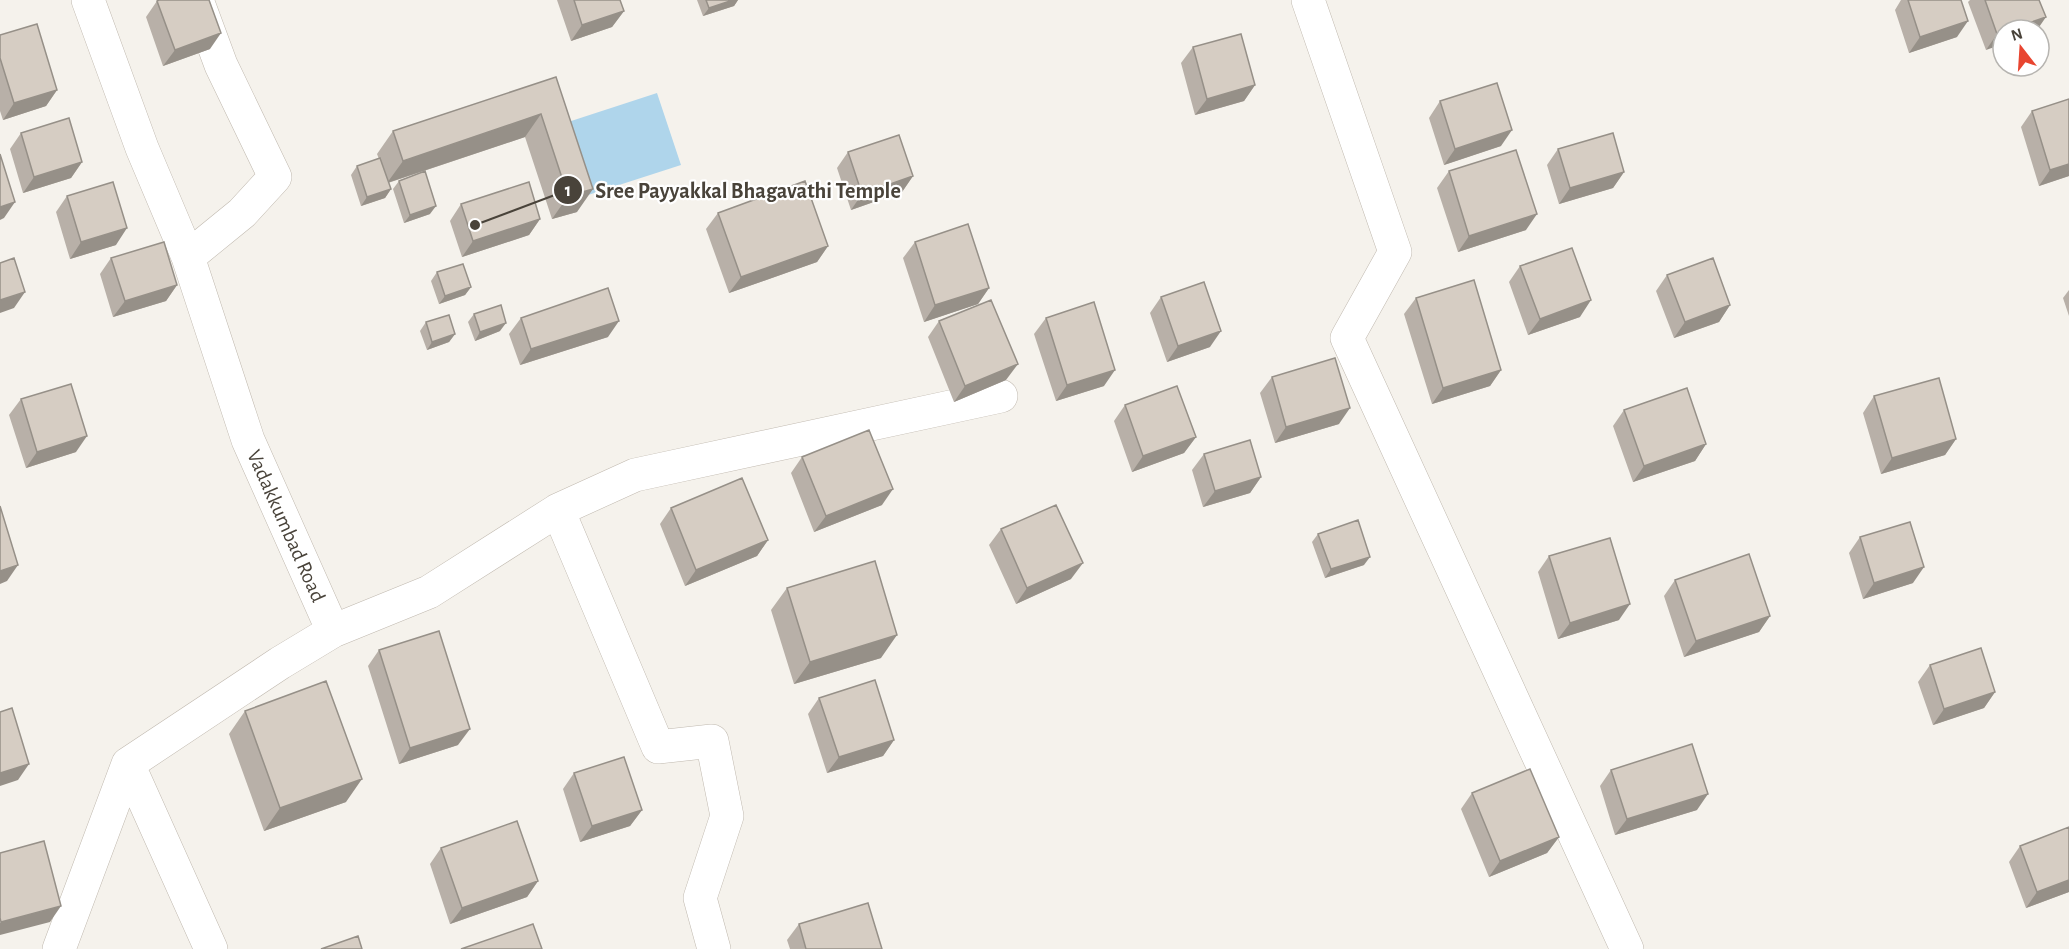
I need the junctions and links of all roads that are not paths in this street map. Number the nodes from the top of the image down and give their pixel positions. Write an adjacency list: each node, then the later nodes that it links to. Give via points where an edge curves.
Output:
1 (88, 0): 4 (street, Vadakkumbad Road, via 142,148)
2 (197, 0): 4 (street, via 221,65 275,177 242,213)
3 (1308, 0): 12 (street, via 1395,252 1347,338)
4 (188, 257): 7 (street, Vadakkumbad Road, via 248,440)
5 (1001, 396): 6 (street, via 635,475)
6 (558, 510): 7 (street, via 429,592); 11 (street, via 658,747 712,741 727,816 700,898)
7 (333, 631): 8 (street)
8 (128, 764): 9 (street); 10 (street)
9 (59, 949)
10 (210, 949)
11 (714, 949)
12 (1627, 949)

